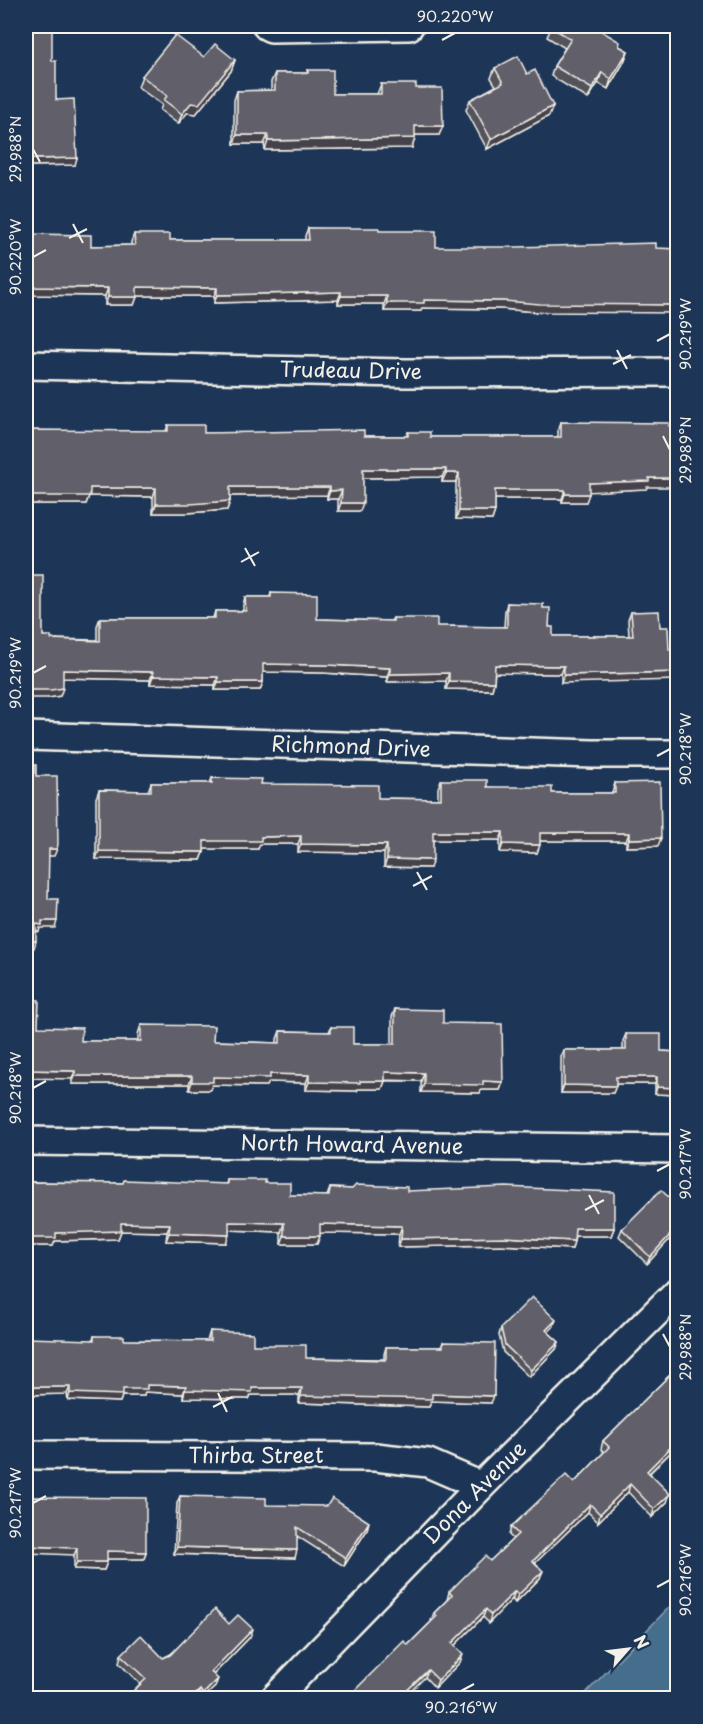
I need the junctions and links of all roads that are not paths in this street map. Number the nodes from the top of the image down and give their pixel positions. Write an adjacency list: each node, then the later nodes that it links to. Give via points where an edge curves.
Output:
1 (267, 26): 2 (street)
2 (409, 26)
3 (26, 365): 4 (street, Trudeau Drive, via 405,373)
4 (678, 372)
5 (26, 736): 6 (street, Richmond Drive)
6 (678, 754)
7 (26, 1142): 8 (street, North Howard Avenue)
8 (678, 1149)
9 (678, 1291): 11 (street, Dona Avenue)
10 (26, 1455): 11 (street, Thirba Street, via 375,1457 428,1463)
11 (481, 1486): 12 (street, Dona Avenue)
12 (275, 1698)

